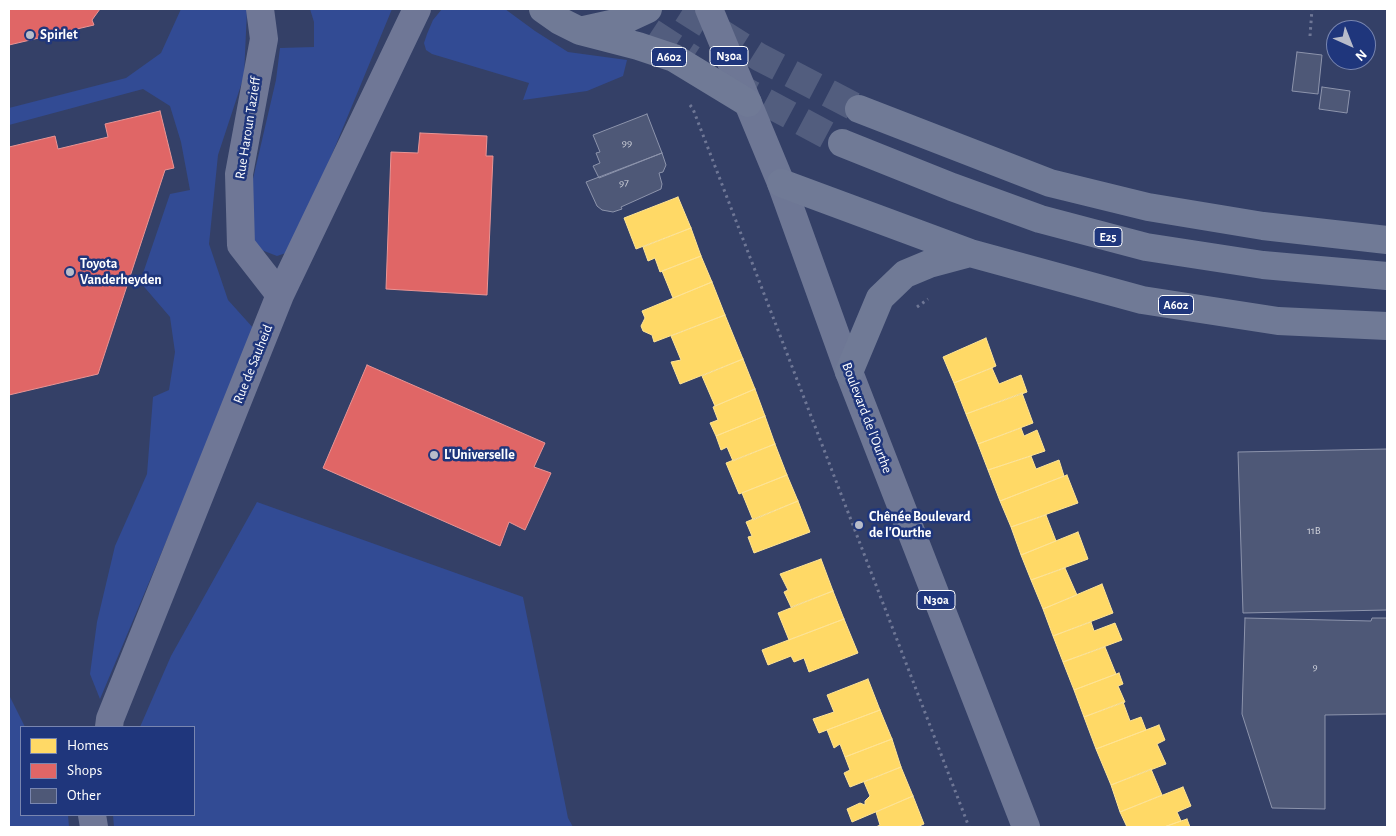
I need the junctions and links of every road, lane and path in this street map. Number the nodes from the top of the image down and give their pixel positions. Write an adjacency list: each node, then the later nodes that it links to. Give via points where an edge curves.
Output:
1 (260, 9): 17 (street, Rue Haroun Tazieff, via 264,39 239,174 240,245)
2 (416, 9): 17 (street, Rue de Sauheid)
3 (543, 9): 7 (highway, A602)
4 (648, 9): 7 (highway, via 620,22)
5 (709, 9): 10 (main road, Boulevard de l'Ourthe / N30a)
6 (1312, 9): 8 (path)
7 (580, 31): 10 (highway, A602, via 674,58)
8 (1310, 36)
9 (687, 102): 21 (path, via 693,109)
10 (748, 103): 13 (main road, Boulevard de l'Ourthe / N30a)
11 (859, 109): 14 (highway, via 1050,183 1131,203 1263,226)
12 (842, 143): 16 (highway, E25, via 1040,219 1146,247 1263,265)
13 (781, 183): 15 (highway, A602); 19 (main road, Boulevard de l'Ourthe / N30a)
14 (1387, 240)
15 (970, 253): 18 (highway, A602, via 1142,300 1278,321); 19 (highway, via 905,274 880,298)
16 (1387, 276)
17 (280, 295): 20 (street, Rue de Sauheid)
18 (1387, 326)
19 (849, 372): 22 (main road, Boulevard de l'Ourthe / N30a)
20 (109, 726)
21 (969, 827)
22 (1026, 827)

